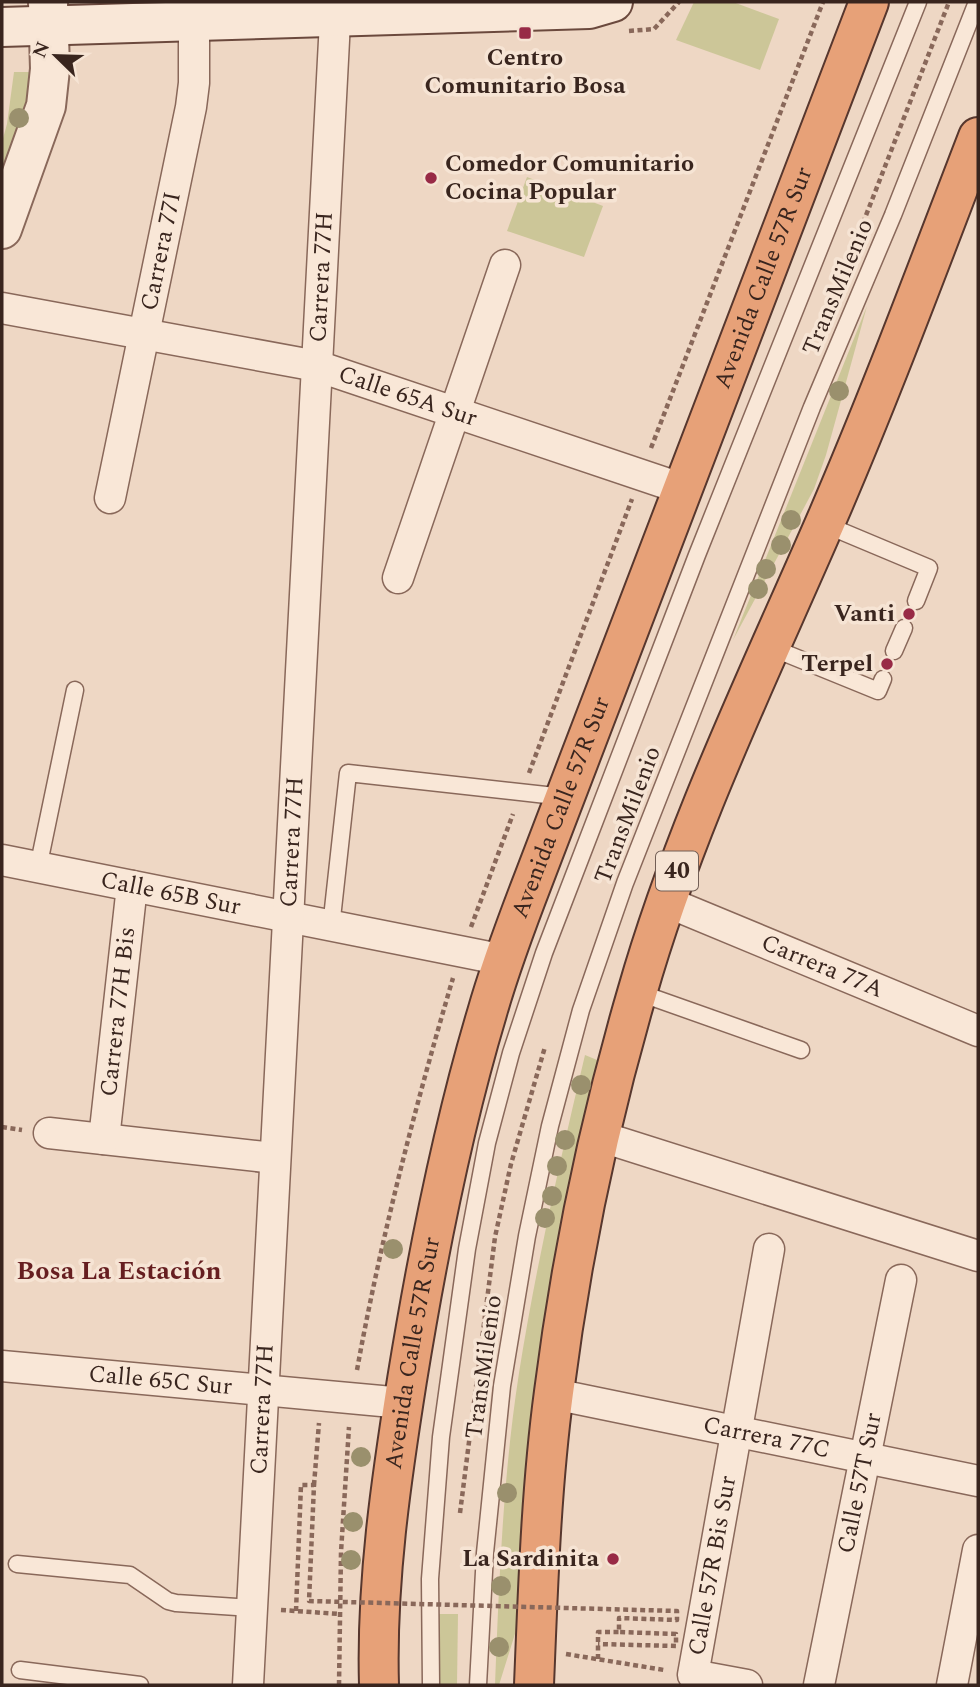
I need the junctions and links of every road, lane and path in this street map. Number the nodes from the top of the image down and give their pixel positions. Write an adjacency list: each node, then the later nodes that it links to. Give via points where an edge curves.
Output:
1 (613, 2): 6 (main road, via 589,9)
2 (869, 2): 17 (highway, Avenida Calle 57R Sur)
3 (918, 2): 74 (lane, TransMilenio, via 697,555 544,953 511,1053 487,1143 467,1249 441,1437 430,1578)
4 (949, 2): 10 (path)
5 (977, 2): 75 (lane, TransMilenio, via 811,407 625,883 581,1010 550,1126 502,1387 485,1553)
6 (336, 9): 7 (main road); 15 (street, Carrera 77H)
7 (194, 12): 8 (main road); 14 (street, Carrera 77I, via 191,107)
8 (35, 22): 11 (main road, via 50,69 46,106)
9 (978, 137): 19 (highway, 40)
10 (861, 228)
11 (2, 229)
12 (505, 265): 16 (street)
13 (2, 308): 14 (street, Calle 65A Sur)
14 (144, 334): 15 (street, Calle 65A Sur); 18 (street, Carrera 77I)
15 (317, 366): 16 (street, Calle 65A Sur); 32 (street, Carrera 77H)
16 (453, 414): 17 (street, Calle 65A Sur); 20 (street)
17 (683, 489): 27 (highway, Avenida Calle 57R Sur)
18 (110, 498)
19 (824, 524): 21 (lane, via 929,568); 23 (highway, 40)
20 (398, 578)
21 (916, 601)
22 (904, 628): 24 (lane)
23 (770, 647): 25 (lane, via 878,691); 31 (highway, 40)
24 (894, 651)
25 (883, 679)
26 (75, 690): 29 (lane)
27 (564, 797): 33 (lane, via 348,773); 34 (highway, Avenida Calle 57R Sur)
28 (2, 860): 29 (street, Calle 65B Sur)
29 (38, 868): 30 (street, Calle 65B Sur)
30 (132, 886): 32 (street, Calle 65B Sur); 40 (street, Carrera 77H Bis)
31 (667, 902): 35 (highway, 40); 36 (street, Carrera 77A)
32 (287, 917): 33 (street, Calle 65B Sur); 41 (street, Carrera 77H)
33 (331, 927): 34 (street, Calle 65B Sur)
34 (504, 960): 49 (highway, Avenida Calle 57R Sur, via 451,1153)
35 (637, 992): 37 (lane); 39 (highway, 40)
36 (978, 1031)
37 (801, 1050)
38 (49, 1133): 40 (street)
39 (599, 1136): 44 (street); 48 (highway, 40)
40 (104, 1139): 41 (street)
41 (274, 1158): 47 (street, Carrera 77H)
42 (495, 1237): 55 (path)
43 (769, 1250): 50 (street, Calle 57R Bis Sur)
44 (978, 1256)
45 (901, 1280): 52 (street, Calle 57T Sur)
46 (2, 1366): 47 (street, Calle 65C Sur)
47 (262, 1390): 49 (street, Calle 65C Sur); 60 (street, Carrera 77H)
48 (554, 1394): 50 (street, Carrera 77C); 67 (highway, 40, via 543,1510)
49 (403, 1403): 65 (highway, Avenida Calle 57R Sur, via 380,1591)
50 (735, 1431): 52 (street, Carrera 77C); 69 (street, Calle 57R Bis Sur)
51 (318, 1432): 54 (path)
52 (865, 1458): 53 (street, Carrera 77C); 78 (street, Calle 57T Sur)
53 (978, 1481)
54 (314, 1485): 59 (path, bridge, via 309,1601); 61 (path, bridge, via 301,1485)
55 (459, 1523)
56 (978, 1550): 79 (street)
57 (16, 1564): 60 (lane, via 130,1575 168,1601)
58 (450, 1591): 59 (path)
59 (448, 1605): 63 (path, bridge, via 677,1611 677,1620 619,1618)
60 (252, 1608): 61 (path); 71 (street, Carrera 77H)
61 (296, 1611): 62 (path)
62 (340, 1614)
63 (619, 1632): 64 (path, via 598,1632); 64 (path, bridge, via 676,1634 676,1646)
64 (598, 1644): 66 (path)
65 (378, 1646): 72 (highway, Avenida Calle 57R Sur); 73 (highway)
66 (598, 1659): 67 (path); 69 (path)
67 (545, 1663): 76 (highway)
68 (20, 1670): 70 (lane)
69 (693, 1675): 77 (street)
70 (140, 1685)
71 (248, 1685)
72 (379, 1685)
73 (393, 1685)
74 (431, 1685)
75 (478, 1685)
76 (516, 1685)
77 (747, 1685)
78 (819, 1685)
79 (952, 1685)

